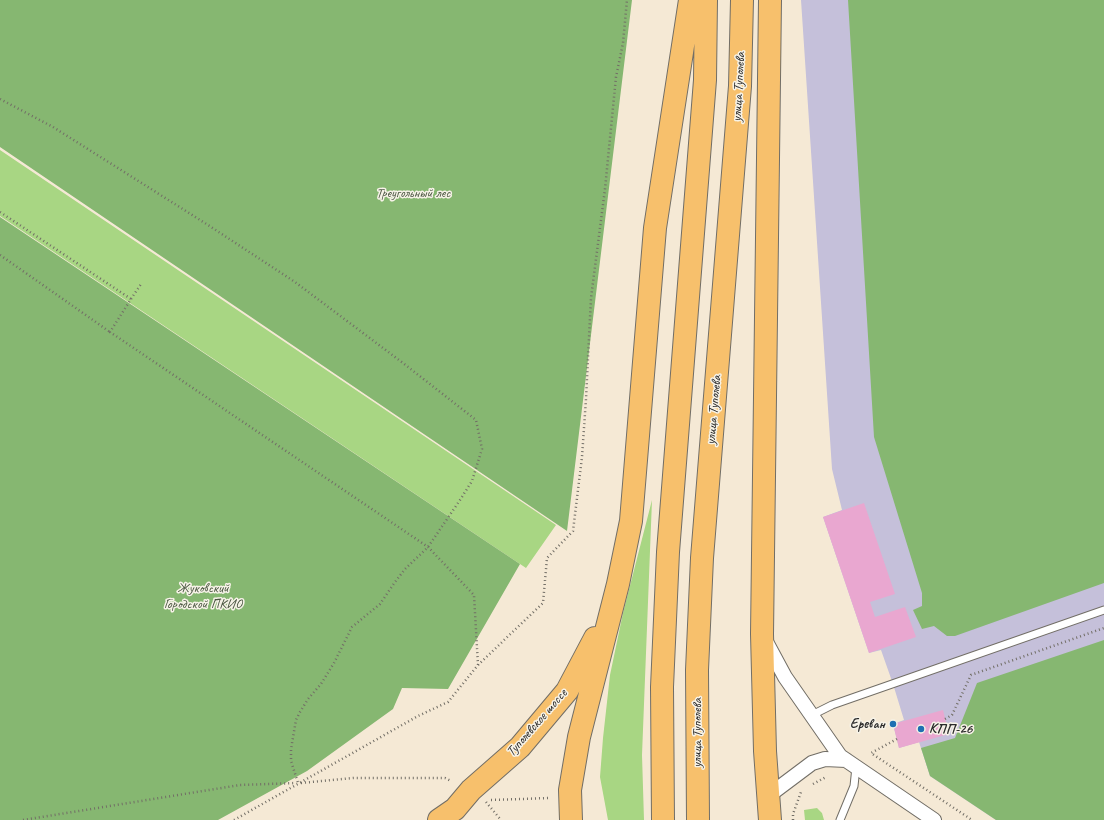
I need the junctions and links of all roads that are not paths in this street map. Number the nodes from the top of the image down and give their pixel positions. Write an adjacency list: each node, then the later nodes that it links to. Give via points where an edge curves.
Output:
1 (690, 0): 5 (main road, via 655,228 631,521)
2 (706, 0): 13 (main road, via 705,80 668,552 662,688)
3 (742, 0): 14 (main road, улица Туполева, via 740,86 702,558 697,670)
4 (770, 0): 7 (main road, улица Туполева)
5 (618, 584): 11 (main road, Туполевское шоссе, via 594,642 567,691 520,747 471,790 455,809); 12 (main road, via 579,737 570,790)
6 (1104, 610): 8 (lane)
7 (762, 634): 8 (street, via 785,677); 10 (main road, улица Туполева)
8 (812, 715): 9 (street, via 840,756)
9 (851, 763): 10 (street, via 825,760 812,763); 16 (lane, via 854,786); 17 (street)
10 (768, 796): 15 (main road, улица Туполева)
11 (439, 820)
12 (571, 820)
13 (663, 820)
14 (698, 820)
15 (770, 820)
16 (840, 820)
17 (934, 820)

